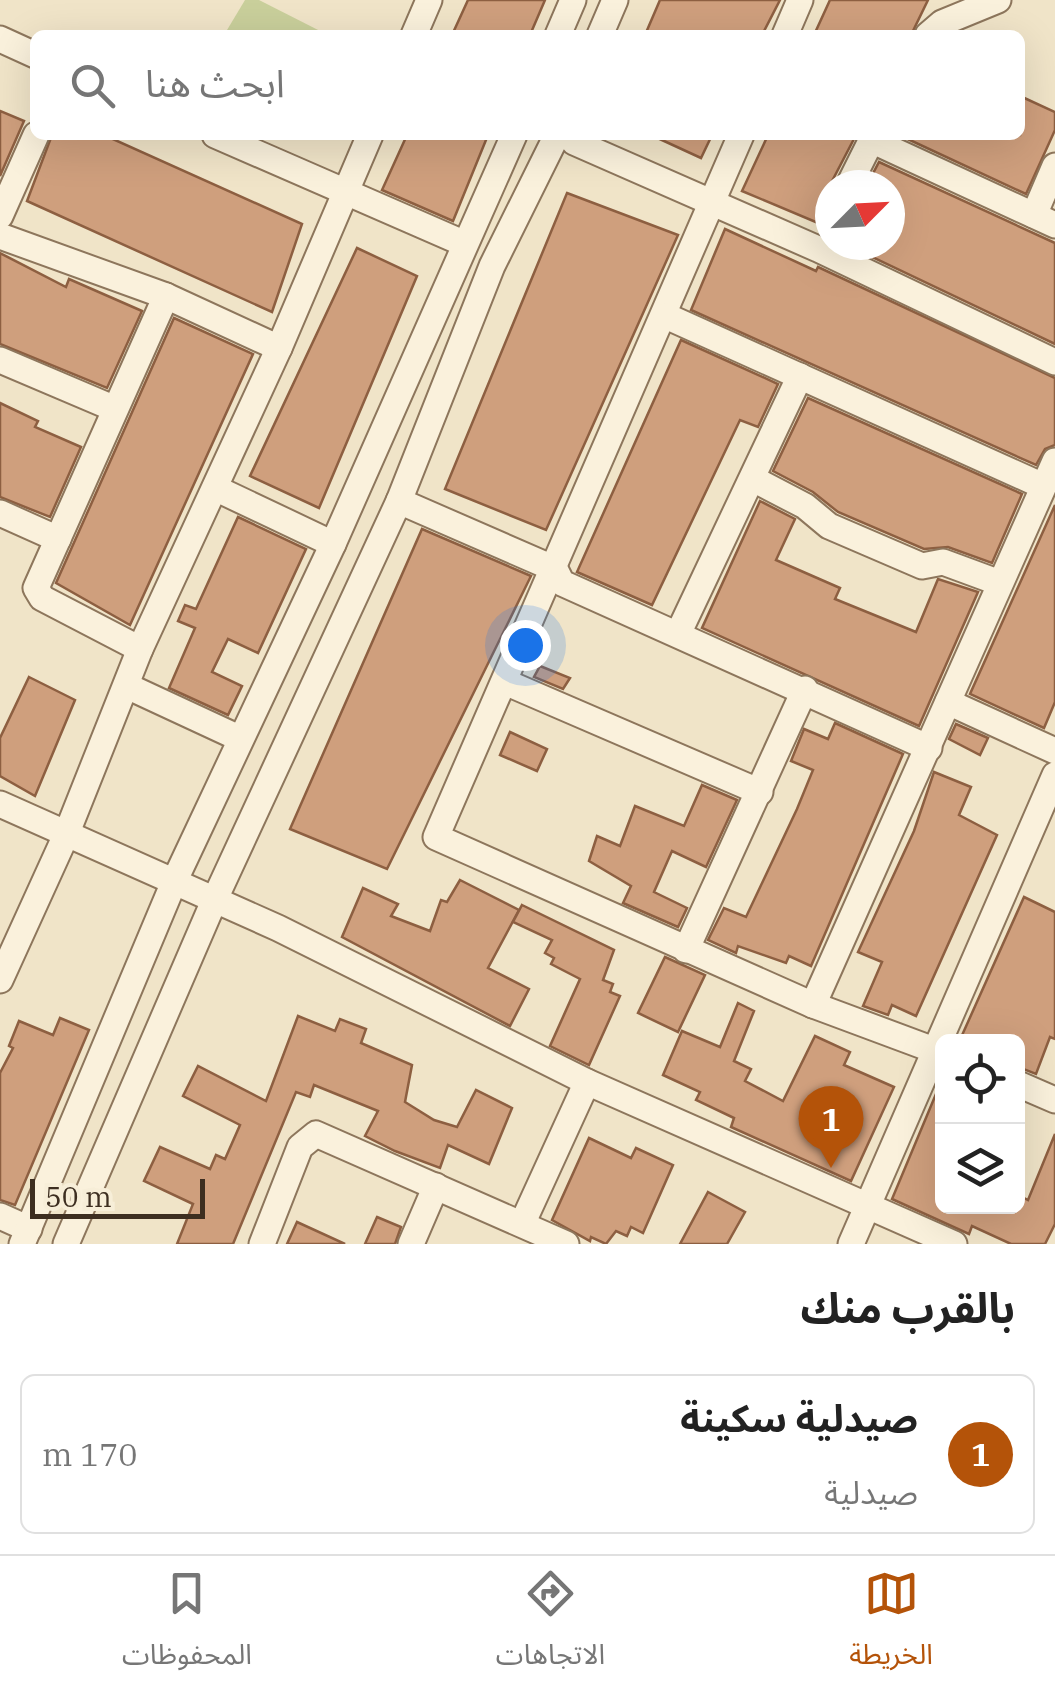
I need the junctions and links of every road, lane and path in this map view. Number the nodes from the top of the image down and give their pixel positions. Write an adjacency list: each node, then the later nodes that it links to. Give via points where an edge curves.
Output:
1 (429, 0): 6 (street)
2 (573, 0): 7 (street)
3 (615, 0): 8 (street)
4 (800, 0): 9 (street)
5 (992, 1): 10 (street)
6 (416, 30)
7 (560, 30)
8 (602, 30)
9 (787, 30)
10 (934, 30)
11 (0, 39): 12 (street)
12 (30, 52)
13 (34, 140): 26 (street)
14 (226, 140): 24 (street)
15 (368, 140): 24 (street)
16 (512, 140): 29 (street)
17 (554, 140): 43 (street, via 492,266)
18 (573, 140): 25 (street)
19 (740, 140): 25 (street)
20 (872, 140): 23 (street)
21 (877, 140): 27 (street)
22 (1055, 166): 27 (street)
23 (857, 170)
24 (345, 193): 29 (street); 34 (street)
25 (712, 202): 30 (street); 33 (street)
26 (0, 216)
27 (1044, 220)
28 (0, 236): 32 (street)
29 (463, 243): 46 (street)
30 (815, 248)
31 (841, 260): 36 (street)
32 (166, 296): 34 (street); 38 (street)
33 (666, 316): 37 (street); 47 (street)
34 (279, 348): 42 (street)
35 (0, 360): 38 (street)
36 (1055, 362)
37 (800, 376): 40 (street); 41 (street)
38 (113, 408): 45 (street)
39 (1055, 461): 41 (street)
40 (752, 478): 48 (street, via 830,526 922,566 943,562); 49 (street)
41 (1044, 486): 48 (street)
42 (215, 488): 46 (street); 50 (street)
43 (398, 500): 47 (street); 63 (street)
44 (0, 512): 45 (street)
45 (58, 540): 50 (street, via 38,575 42,598)
46 (333, 544): 55 (street)
47 (556, 568): 49 (street, via 562,584); 51 (street)
48 (1000, 583): 54 (street)
49 (678, 634): 53 (street)
50 (140, 649): 52 (street)
51 (505, 682): 59 (street); 64 (street, via 436,838)
52 (127, 686): 55 (street); 61 (street)
53 (805, 689): 56 (street); 59 (street)
54 (948, 702): 56 (street); 57 (street)
55 (240, 738): 62 (street)
56 (929, 748): 66 (street)
57 (1055, 751)
58 (1055, 775): 67 (street)
59 (760, 792): 64 (street)
60 (0, 804): 61 (street)
61 (66, 834): 62 (street); 65 (street)
62 (174, 882): 63 (street); 77 (street)
63 (214, 901): 70 (street); 78 (street)
64 (686, 950): 66 (street)
65 (0, 980)
66 (813, 1004): 68 (street)
67 (945, 1034)
68 (935, 1050)
69 (935, 1058): 74 (street)
70 (588, 1082): 74 (street); 76 (street)
71 (1025, 1086): 72 (street)
72 (1053, 1094)
73 (436, 1186): 76 (street); 79 (street, via 330,1138 308,1136); 80 (street)
74 (868, 1208): 82 (street); 83 (street)
75 (0, 1216): 77 (street)
76 (522, 1222): 81 (street)
77 (26, 1236)
78 (66, 1244)
79 (262, 1244)
80 (411, 1244)
81 (563, 1244)
82 (851, 1244)
83 (954, 1244)

